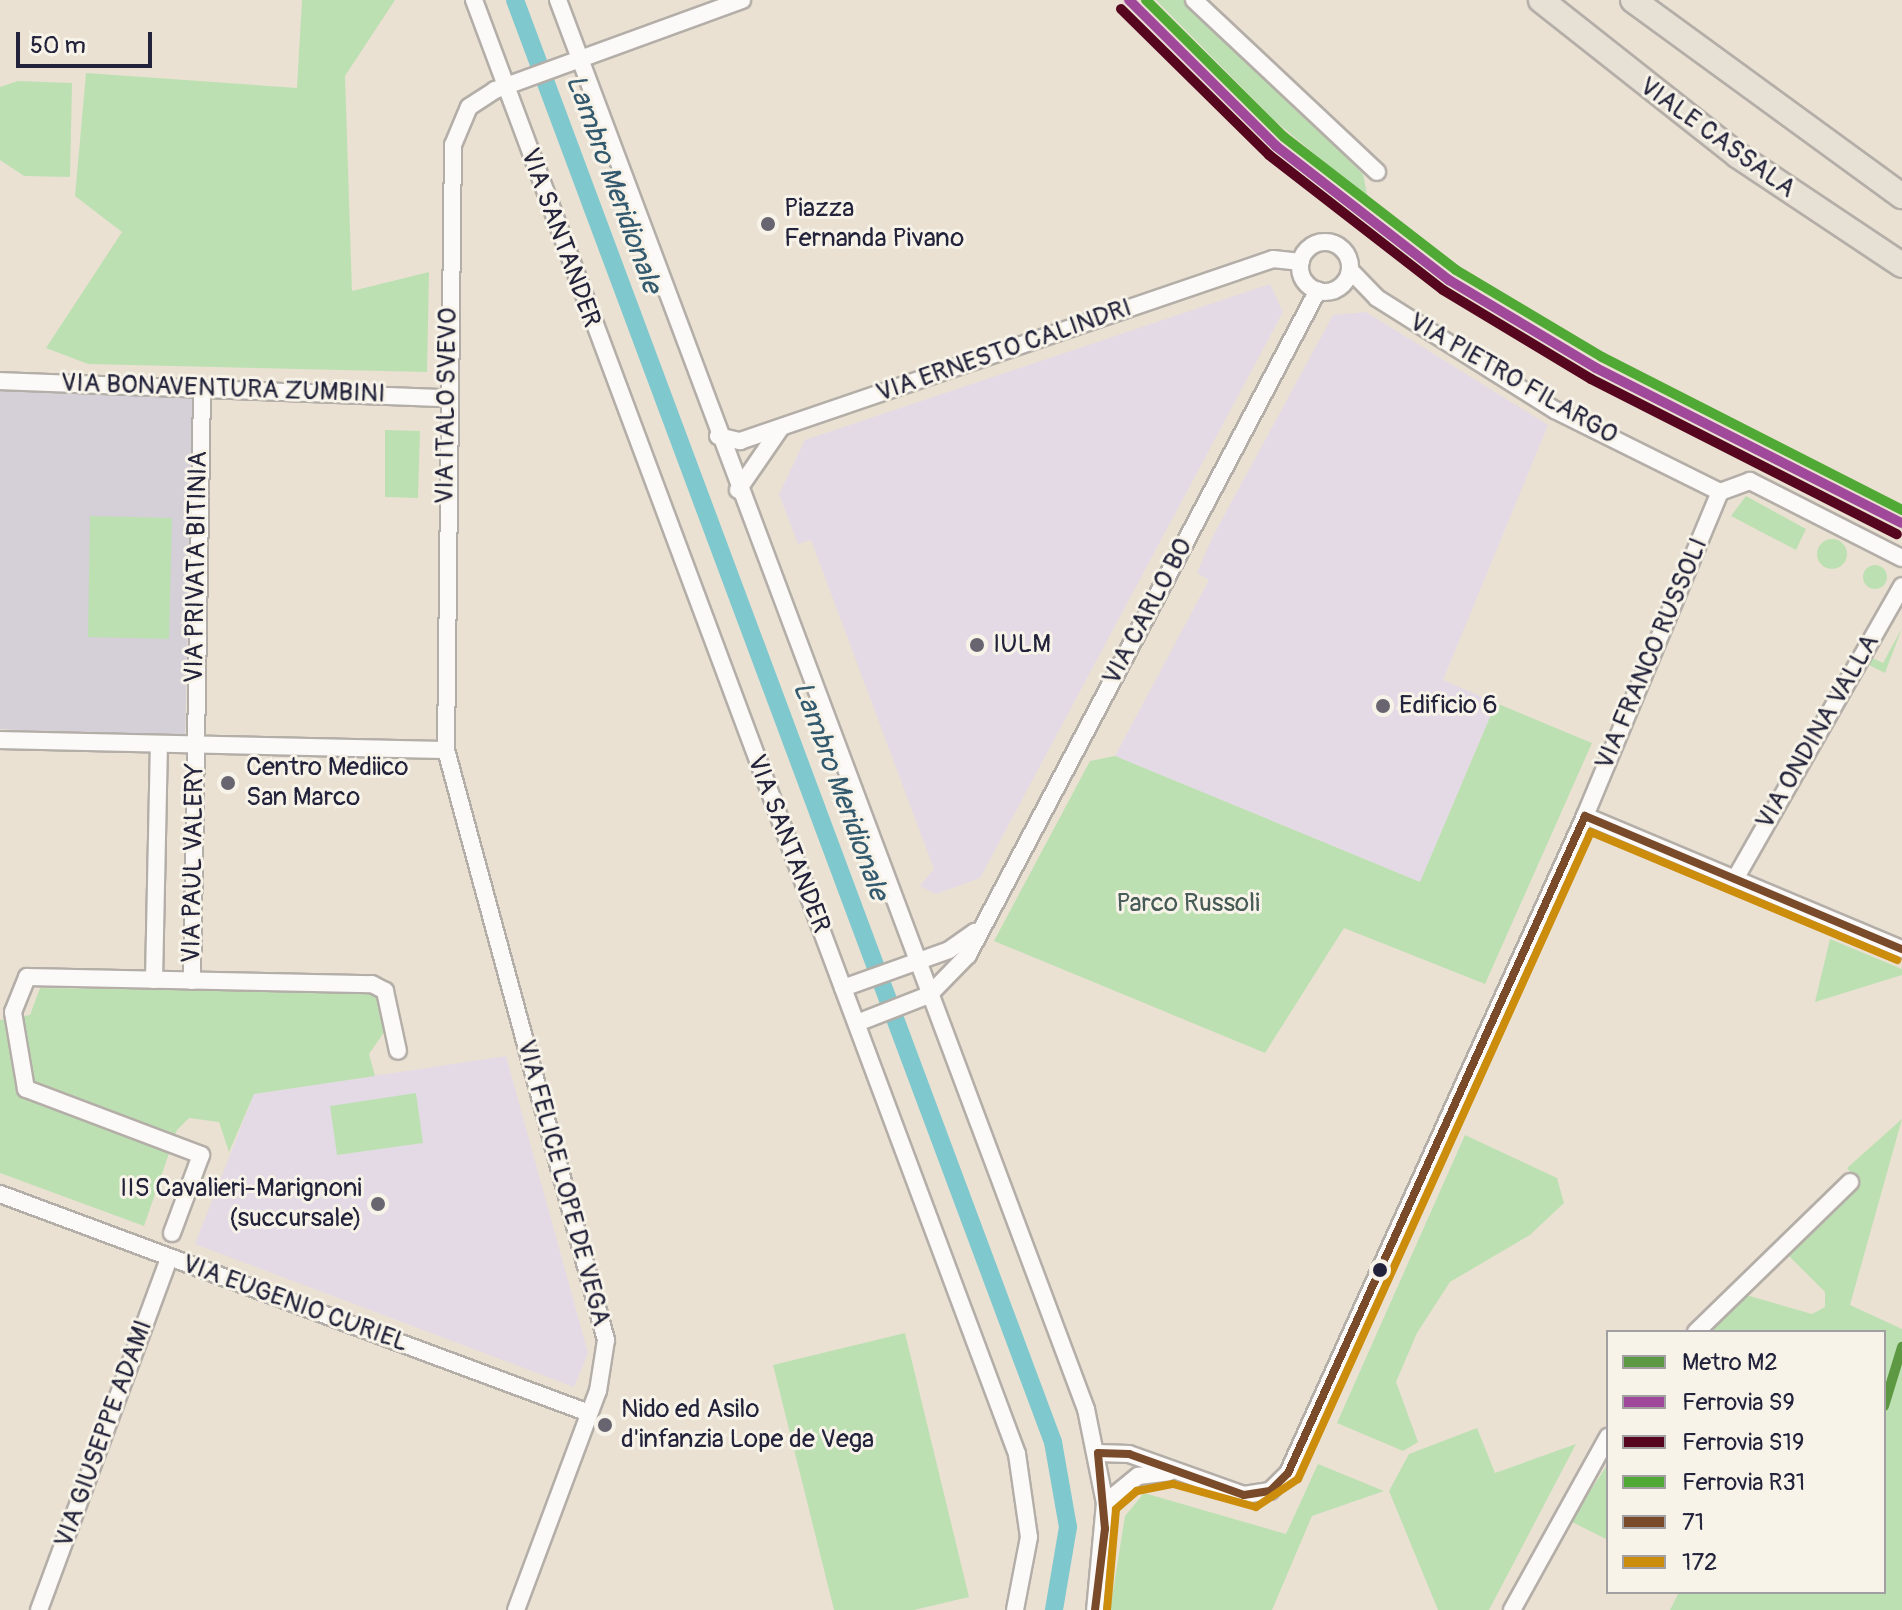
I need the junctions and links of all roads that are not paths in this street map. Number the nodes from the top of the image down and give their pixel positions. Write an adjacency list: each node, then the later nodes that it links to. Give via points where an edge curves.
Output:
1 (474, 0): 8 (street, VIA SANTANDER)
2 (558, 0): 7 (street)
3 (742, 0): 7 (street)
4 (1194, 0): 9 (street)
5 (1541, 0): 12 (main road, VIALE CASSALA, via 1737,155)
6 (1633, 0): 10 (main road)
7 (573, 61): 8 (street); 19 (street)
8 (511, 83): 17 (street, VIA ITALO SVEVO, via 469,107 456,128); 35 (street, VIA SANTANDER)
9 (1377, 172)
10 (1902, 196)
11 (1301, 262): 13 (street, via 1312,246 1329,242 1346,253); 14 (street, via 1306,282); 18 (street, VIA ERNESTO CALINDRI, via 1273,259)
12 (1902, 265)
13 (1350, 270): 14 (street, via 1338,288); 21 (street, VIA PIETRO FILARGO, via 1377,298 1555,410)
14 (1318, 290): 30 (street, VIA CARLO BO)
15 (0, 381): 16 (street, VIA BONAVENTURA ZUMBINI)
16 (202, 389): 17 (street, VIA BONAVENTURA ZUMBINI); 26 (street, VIA PRIVATA BITINIA)
17 (445, 398): 27 (street, VIA ITALO SVEVO)
18 (781, 427): 19 (street, VIA ERNESTO CALINDRI, via 740,441); 20 (street)
19 (718, 436): 20 (street)
20 (738, 490): 32 (street)
21 (1720, 492): 22 (street, via 1750,481); 28 (street, VIA FRANCO RUSSOLI)
22 (1902, 558)
23 (1902, 586): 29 (street, VIA ONDINA VALLA)
24 (0, 740): 25 (street)
25 (159, 744): 26 (street); 33 (street)
26 (195, 745): 27 (street); 34 (street, VIA PAUL VALERY)
27 (446, 750): 44 (street, VIA FELICE LOPE DE VEGA, via 605,1325 605,1370)
28 (1585, 816): 29 (street); 47 (street, VIA FRANCO RUSSOLI, via 1288,1473 1255,1495)
29 (1735, 879): 31 (street)
30 (975, 932): 32 (street); 36 (street, VIA CARLO BO, via 957,972)
31 (1902, 949)
32 (910, 963): 35 (street); 36 (street)
33 (154, 980): 34 (street, VIA PAUL VALERY); 41 (street, VIA PAUL VALERY, via 30,975 16,1019 26,1089 201,1155)
34 (192, 981): 38 (street, VIA PAUL VALERY, via 380,986)
35 (849, 986): 37 (street, VIA SANTANDER)
36 (924, 998): 37 (street); 46 (street)
37 (862, 1021): 51 (street, VIA SANTANDER, via 1017,1454 1029,1537)
38 (398, 1051)
39 (1850, 1182): 43 (street)
40 (0, 1194): 42 (street, VIA EUGENIO CURIEL)
41 (172, 1233)
42 (169, 1258): 44 (street, VIA EUGENIO CURIEL); 49 (street, VIA GIUSEPPE ADAMI)
43 (1698, 1330)
44 (589, 1413): 50 (street, VIA FELICE LOPE DE VEGA)
45 (1606, 1441): 53 (street)
46 (1098, 1453): 47 (street, VIA FRANCO RUSSOLI, via 1129,1454); 48 (street)
47 (1173, 1472): 48 (street, VIA FRANCO RUSSOLI, via 1138,1476)
48 (1105, 1503): 52 (street)
49 (39, 1610)
50 (516, 1610)
51 (1015, 1610)
52 (1095, 1610)
53 (1512, 1610)

